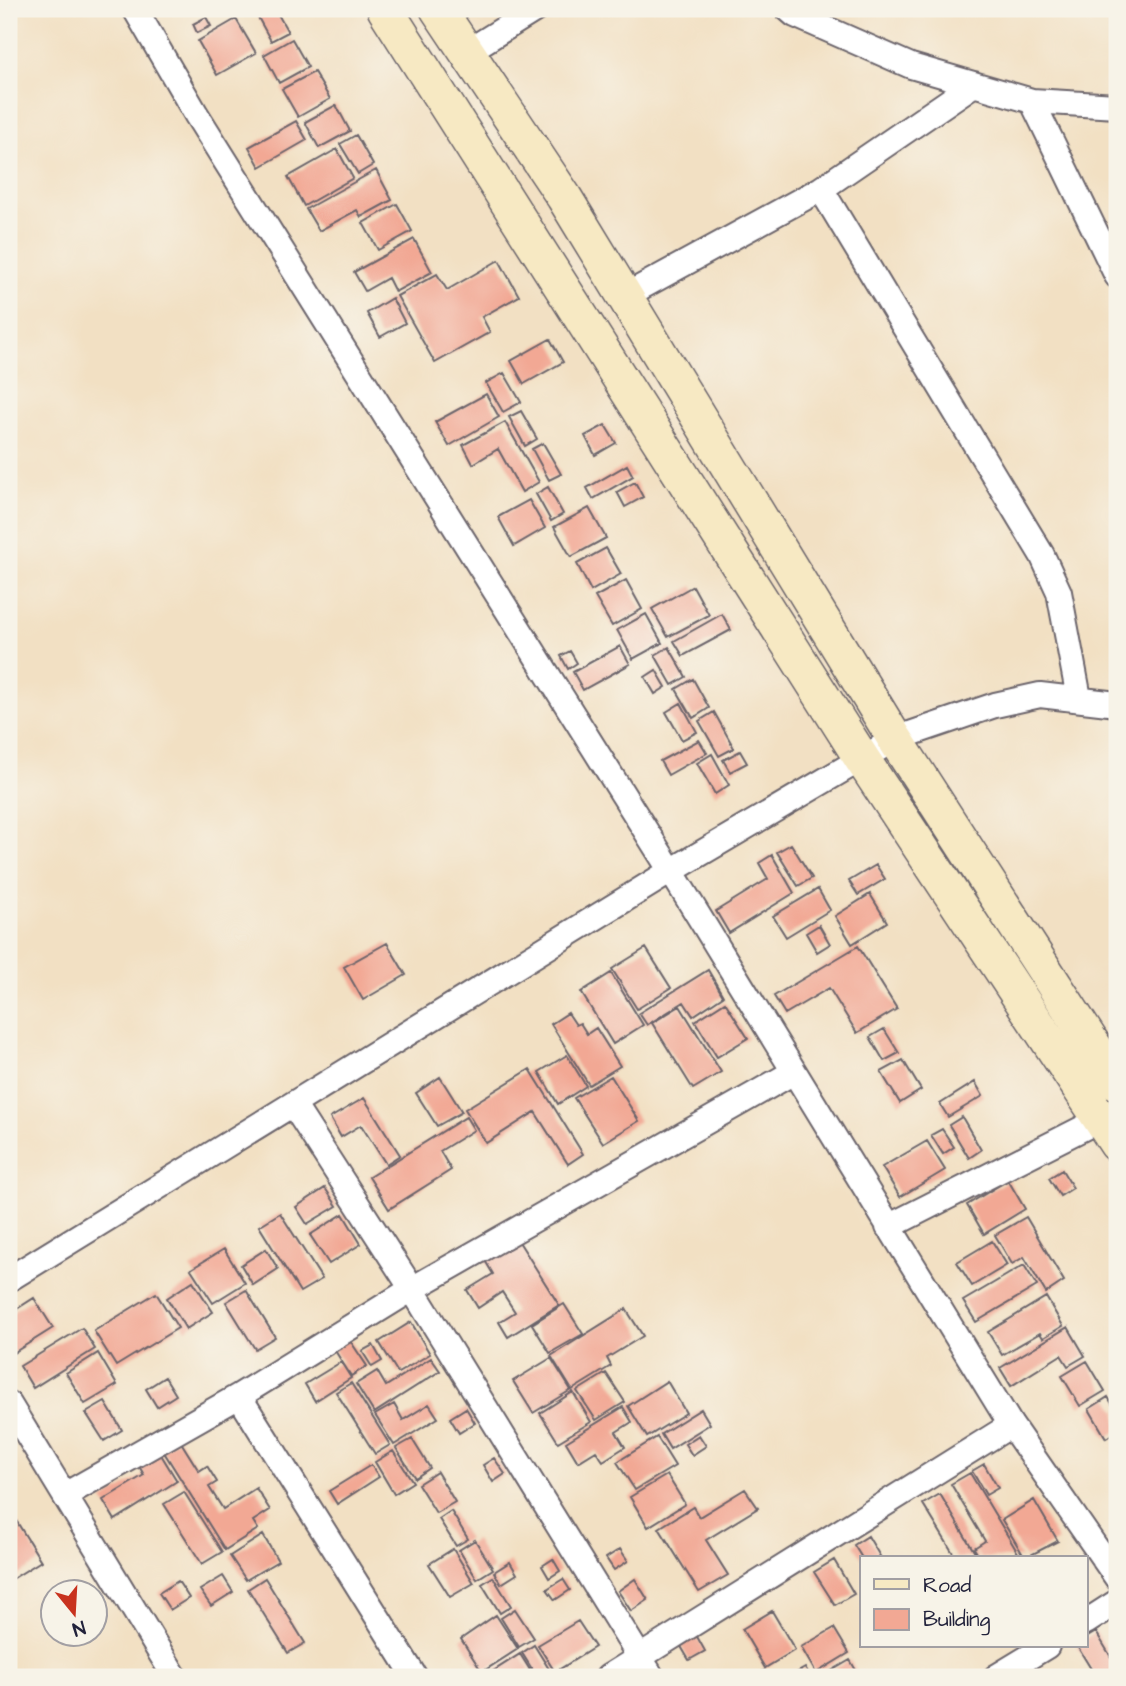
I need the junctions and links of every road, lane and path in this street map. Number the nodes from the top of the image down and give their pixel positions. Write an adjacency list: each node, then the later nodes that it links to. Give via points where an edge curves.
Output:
1 (135, 9): 17 (street, via 196,114)
2 (384, 9): 16 (main road)
3 (438, 9): 6 (main road)
4 (536, 9): 6 (street)
5 (788, 9): 7 (street, via 911,66)
6 (467, 52): 12 (main road)
7 (974, 84): 8 (street); 10 (street)
8 (1032, 101): 9 (street); 11 (street)
9 (1117, 106)
10 (821, 189): 12 (street); 13 (street, via 1042,555 1059,592)
11 (1117, 276)
12 (625, 296): 15 (main road)
13 (1079, 698): 14 (street); 15 (street, via 1040,695 995,705)
14 (1117, 704)
15 (895, 739): 16 (street); 19 (main road)
16 (862, 759): 17 (street); 21 (main road)
17 (671, 871): 18 (street); 20 (street)
18 (792, 1073): 22 (street); 24 (street)
19 (1117, 1082)
20 (294, 1106): 23 (street); 24 (street)
21 (1112, 1128): 22 (street)
22 (888, 1227): 27 (street)
23 (9, 1279)
24 (412, 1289): 25 (street); 33 (street)
25 (239, 1396): 28 (street); 35 (street)
26 (9, 1405): 28 (street)
27 (1011, 1425): 29 (street); 33 (street)
28 (65, 1495): 34 (street)
29 (1117, 1578)
30 (1117, 1602): 31 (street)
31 (1088, 1621)
32 (1044, 1648): 37 (street)
33 (646, 1668): 36 (street)
34 (175, 1677)
35 (415, 1677)
36 (608, 1677)
37 (996, 1677)

